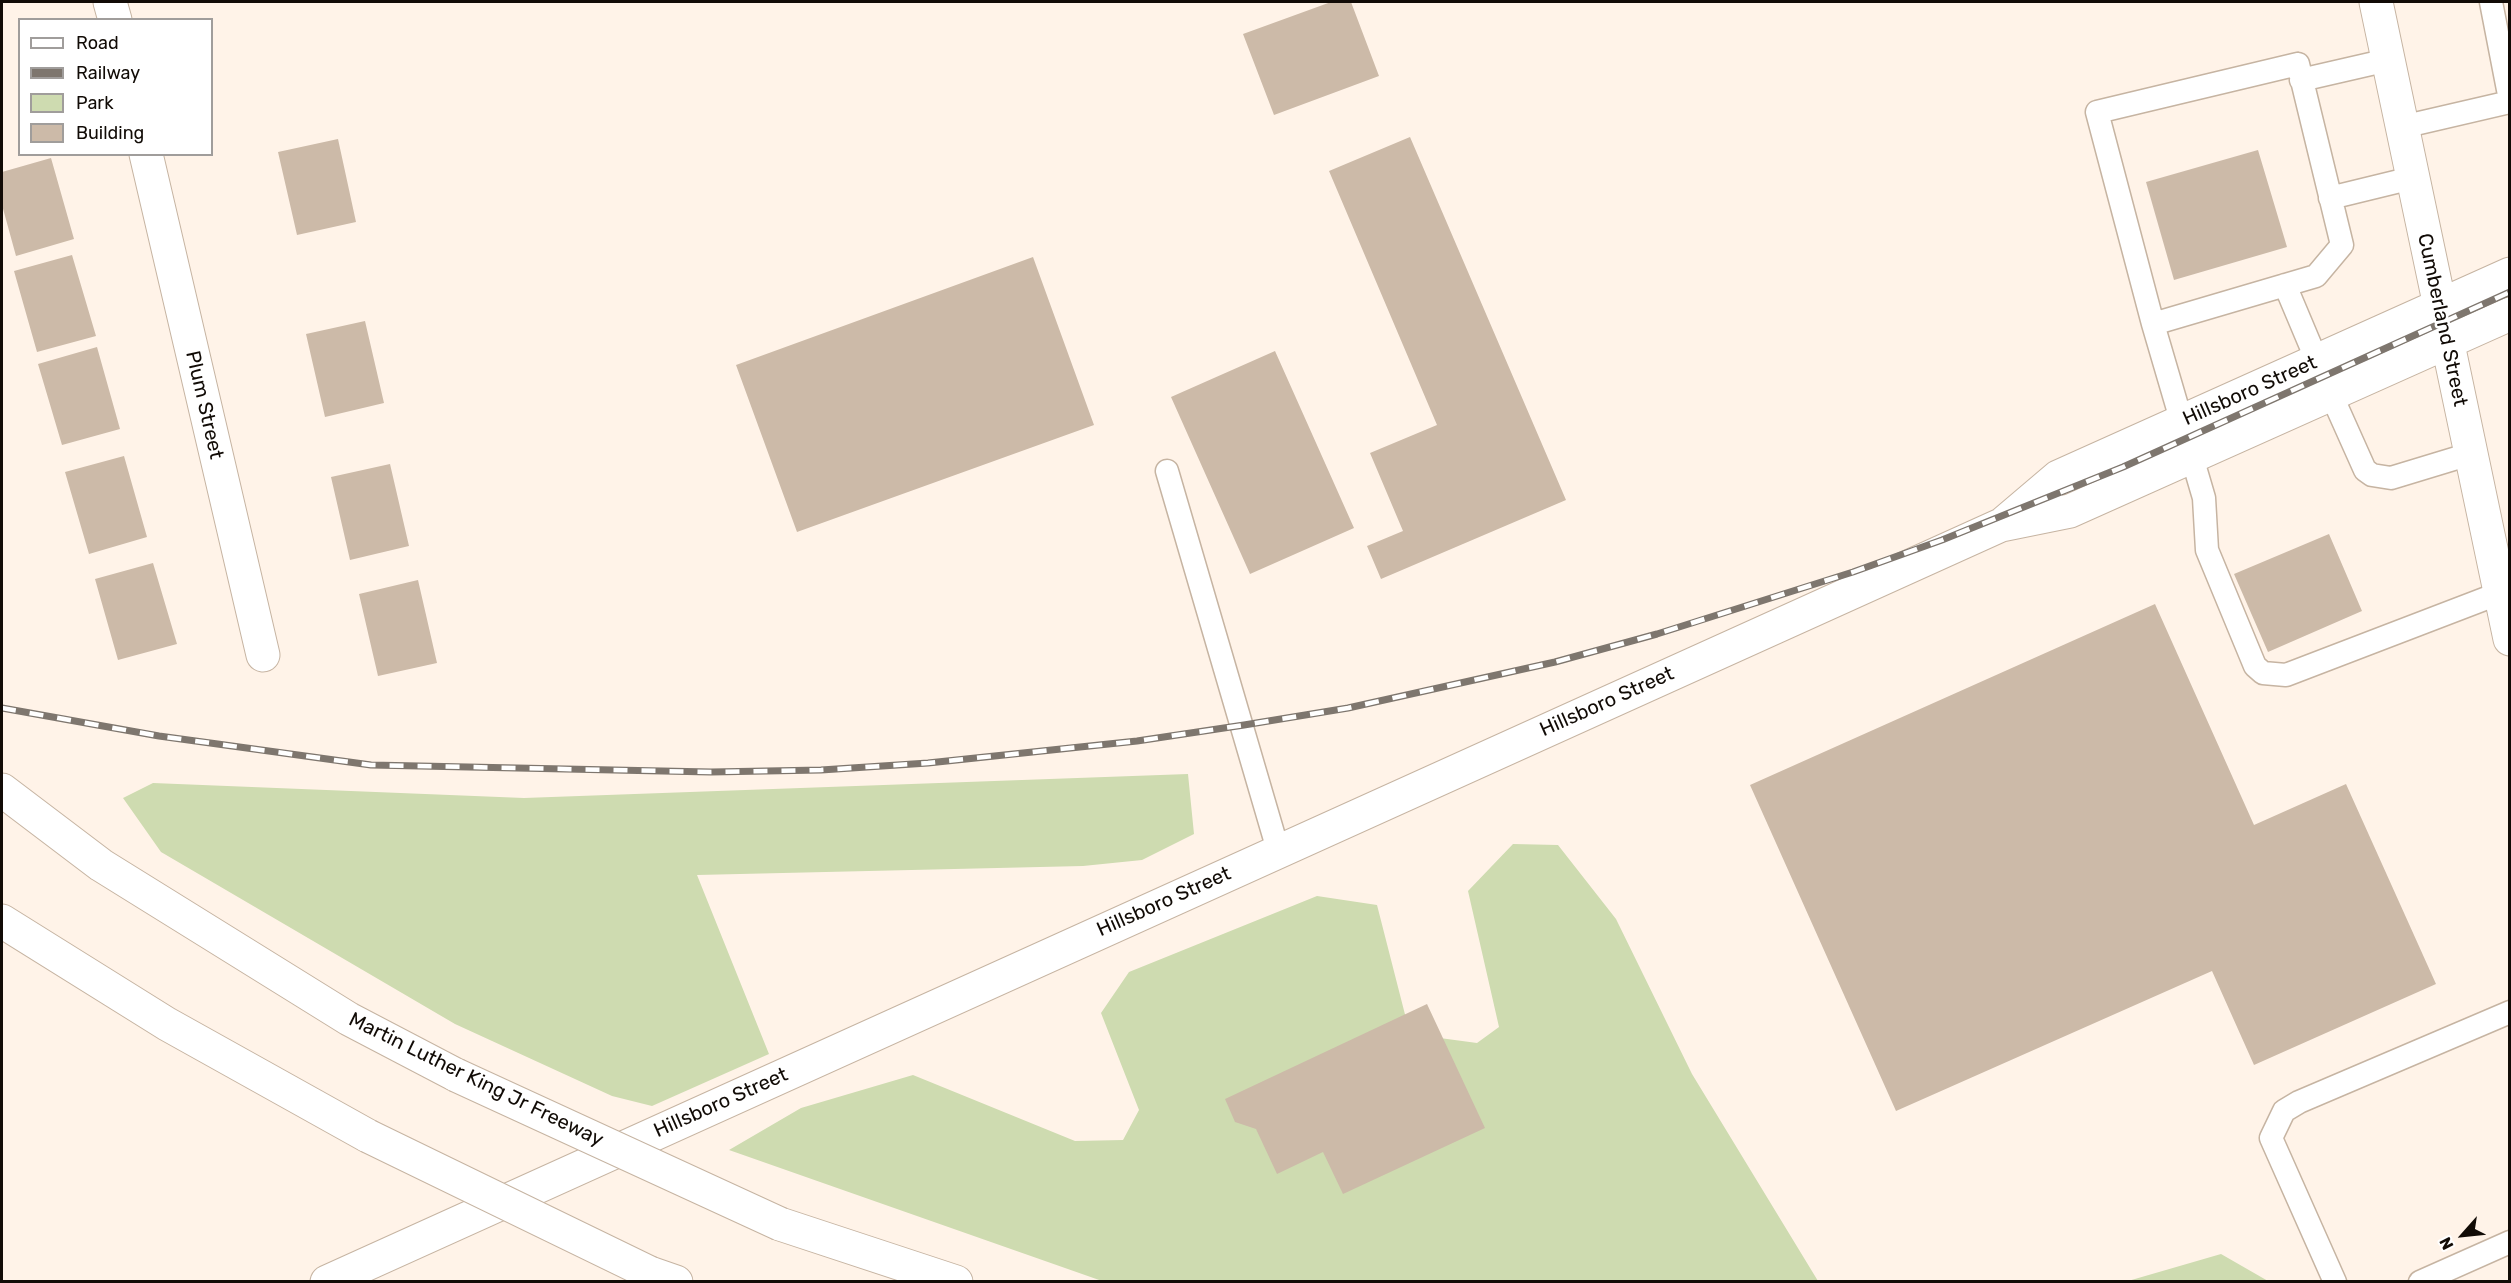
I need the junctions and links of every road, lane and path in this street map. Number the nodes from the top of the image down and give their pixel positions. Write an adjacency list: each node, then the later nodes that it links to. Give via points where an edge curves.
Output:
1 (110, 2): 4 (main road)
2 (2376, 2): 5 (main road, Cumberland Street)
3 (2491, 2): 7 (lane)
4 (114, 18)
5 (2388, 60): 6 (lane); 8 (main road, Cumberland Street)
6 (2301, 80): 11 (lane); 16 (lane, via 2298,64 2097,112)
7 (2510, 101): 8 (lane)
8 (2402, 127): 10 (main road, Cumberland Street)
9 (146, 156): 27 (main road, Plum Street)
10 (2412, 178): 11 (lane); 14 (main road, Cumberland Street)
11 (2330, 198): 13 (lane, via 2342,245 2316,276)
12 (2510, 274): 14 (main road, Hillsboro Street)
13 (2285, 285): 16 (lane); 18 (lane)
14 (2439, 306): 17 (main road, Cumberland Street); 18 (main road, Hillsboro Street)
15 (2510, 314): 17 (main road, Hillsboro Street)
16 (2153, 324): 20 (lane)
17 (2446, 342): 19 (main road, Hillsboro Street); 21 (main road, Cumberland Street)
18 (2317, 361): 20 (main road, Hillsboro Street)
19 (2331, 394): 21 (lane, via 2365,470 2372,475 2391,478); 22 (main road, Hillsboro Street)
20 (2180, 423): 22 (lane); 24 (main road, Hillsboro Street, via 2058,477)
21 (2470, 454): 25 (main road, Cumberland Street)
22 (2191, 457): 24 (main road, Hillsboro Street, via 2070,511); 25 (lane, via 2204,498 2207,550 2255,666 2263,673 2286,675)
23 (1167, 471): 29 (lane)
24 (2001, 525): 29 (main road, Hillsboro Street)
25 (2500, 592): 26 (main road, Cumberland Street)
26 (2510, 639)
27 (262, 654)
28 (2, 790): 35 (main road, Martin Luther King Jr Freeway, bridge, via 101,865 349,1019 456,1075 780,1224)
29 (1278, 850): 34 (main road, Hillsboro Street)
30 (2, 921): 33 (main road, bridge, via 167,1023 368,1136)
31 (2510, 1012): 36 (lane, via 2284,1111 2271,1138)
32 (2510, 1242): 37 (lane)
33 (663, 1277)
34 (342, 1278)
35 (956, 1281)
36 (2335, 1281)
37 (2420, 1281)

